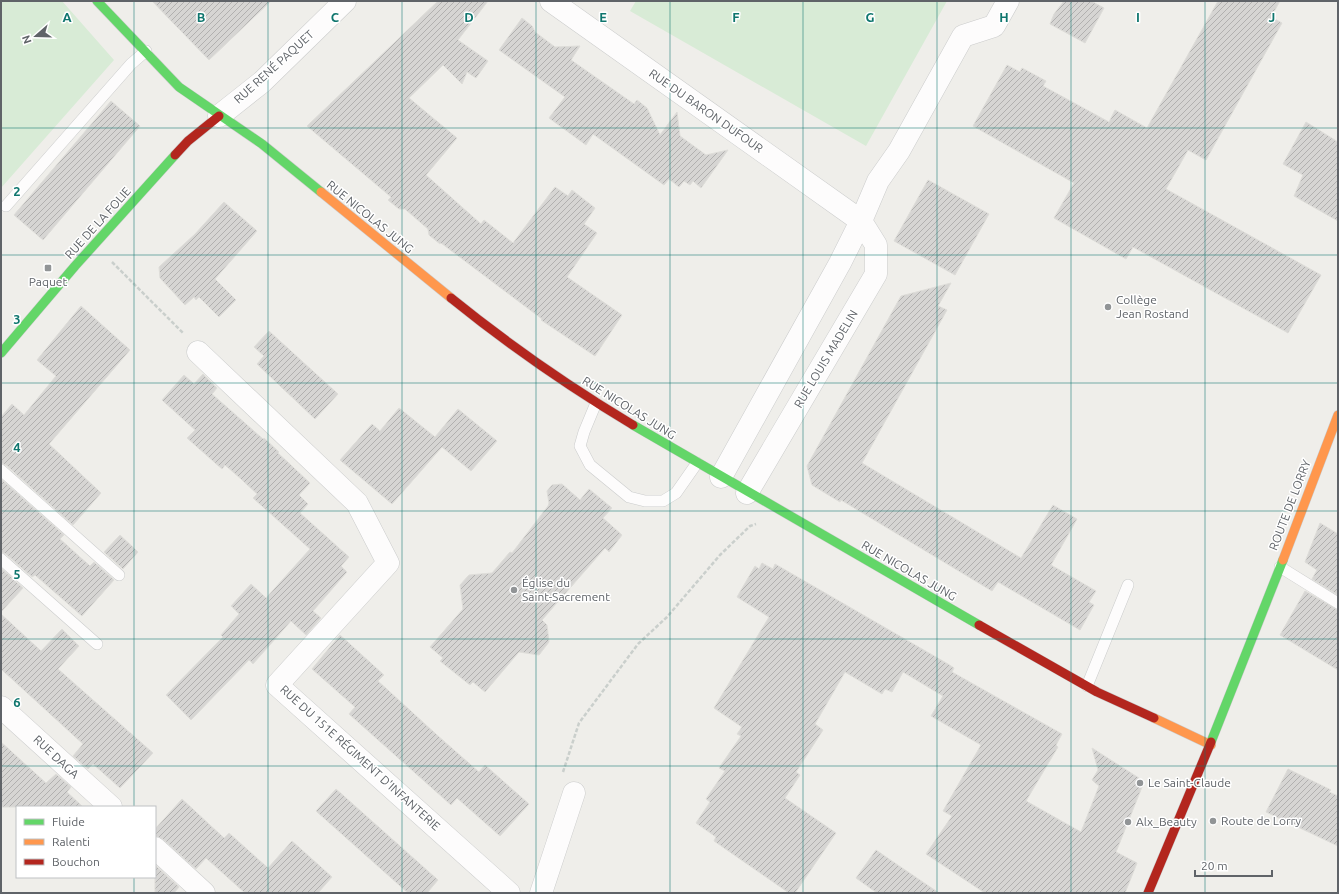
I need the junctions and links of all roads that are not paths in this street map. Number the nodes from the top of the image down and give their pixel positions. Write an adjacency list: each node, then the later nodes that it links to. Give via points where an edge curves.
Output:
1 (97, 1): 5 (main road, RUE NICOLAS JUNG)
2 (345, 1): 6 (street, RUE RENÉ PAQUET, via 262,82)
3 (551, 1): 8 (street, RUE DU BARON DUFOUR)
4 (1008, 1): 8 (street, via 994,26 963,36 899,151 878,181)
5 (146, 51): 6 (main road, RUE NICOLAS JUNG, via 179,87); 7 (lane, via 131,64)
6 (219, 116): 10 (main road, RUE DE LA FOLIE, via 188,141); 11 (main road, RUE NICOLAS JUNG, via 262,144 503,340)
7 (6, 206)
8 (861, 221): 15 (street); 16 (street, RUE LOUIS MADELIN, via 876,246 876,274)
9 (198, 352): 30 (street, RUE DU 151E RÉGIMENT D'INFANTERIE, via 357,503 388,562 277,685)
10 (1, 353)
11 (596, 403): 13 (main road, RUE NICOLAS JUNG); 13 (lane, via 580,446 590,465 629,497 645,502 663,501 676,493)
12 (1338, 414): 18 (main road, ROUTE DE LORRY)
13 (697, 463): 15 (main road, RUE NICOLAS JUNG)
14 (1, 470): 19 (lane)
15 (721, 477): 16 (main road, RUE NICOLAS JUNG)
16 (747, 493): 23 (main road, RUE NICOLAS JUNG)
17 (1, 559): 22 (lane)
18 (1280, 567): 21 (lane); 25 (main road, ROUTE DE LORRY)
19 (119, 575)
20 (1128, 585): 23 (lane)
21 (1338, 603)
22 (97, 644)
23 (1087, 686): 25 (main road, RUE NICOLAS JUNG)
24 (1, 707): 27 (street, RUE DAGA)
25 (1211, 745): 32 (main road, ROUTE DE LORRY)
26 (574, 793): 31 (street)
27 (109, 806)
28 (156, 849): 29 (street)
29 (204, 893)
30 (510, 893)
31 (541, 893)
32 (1148, 893)

